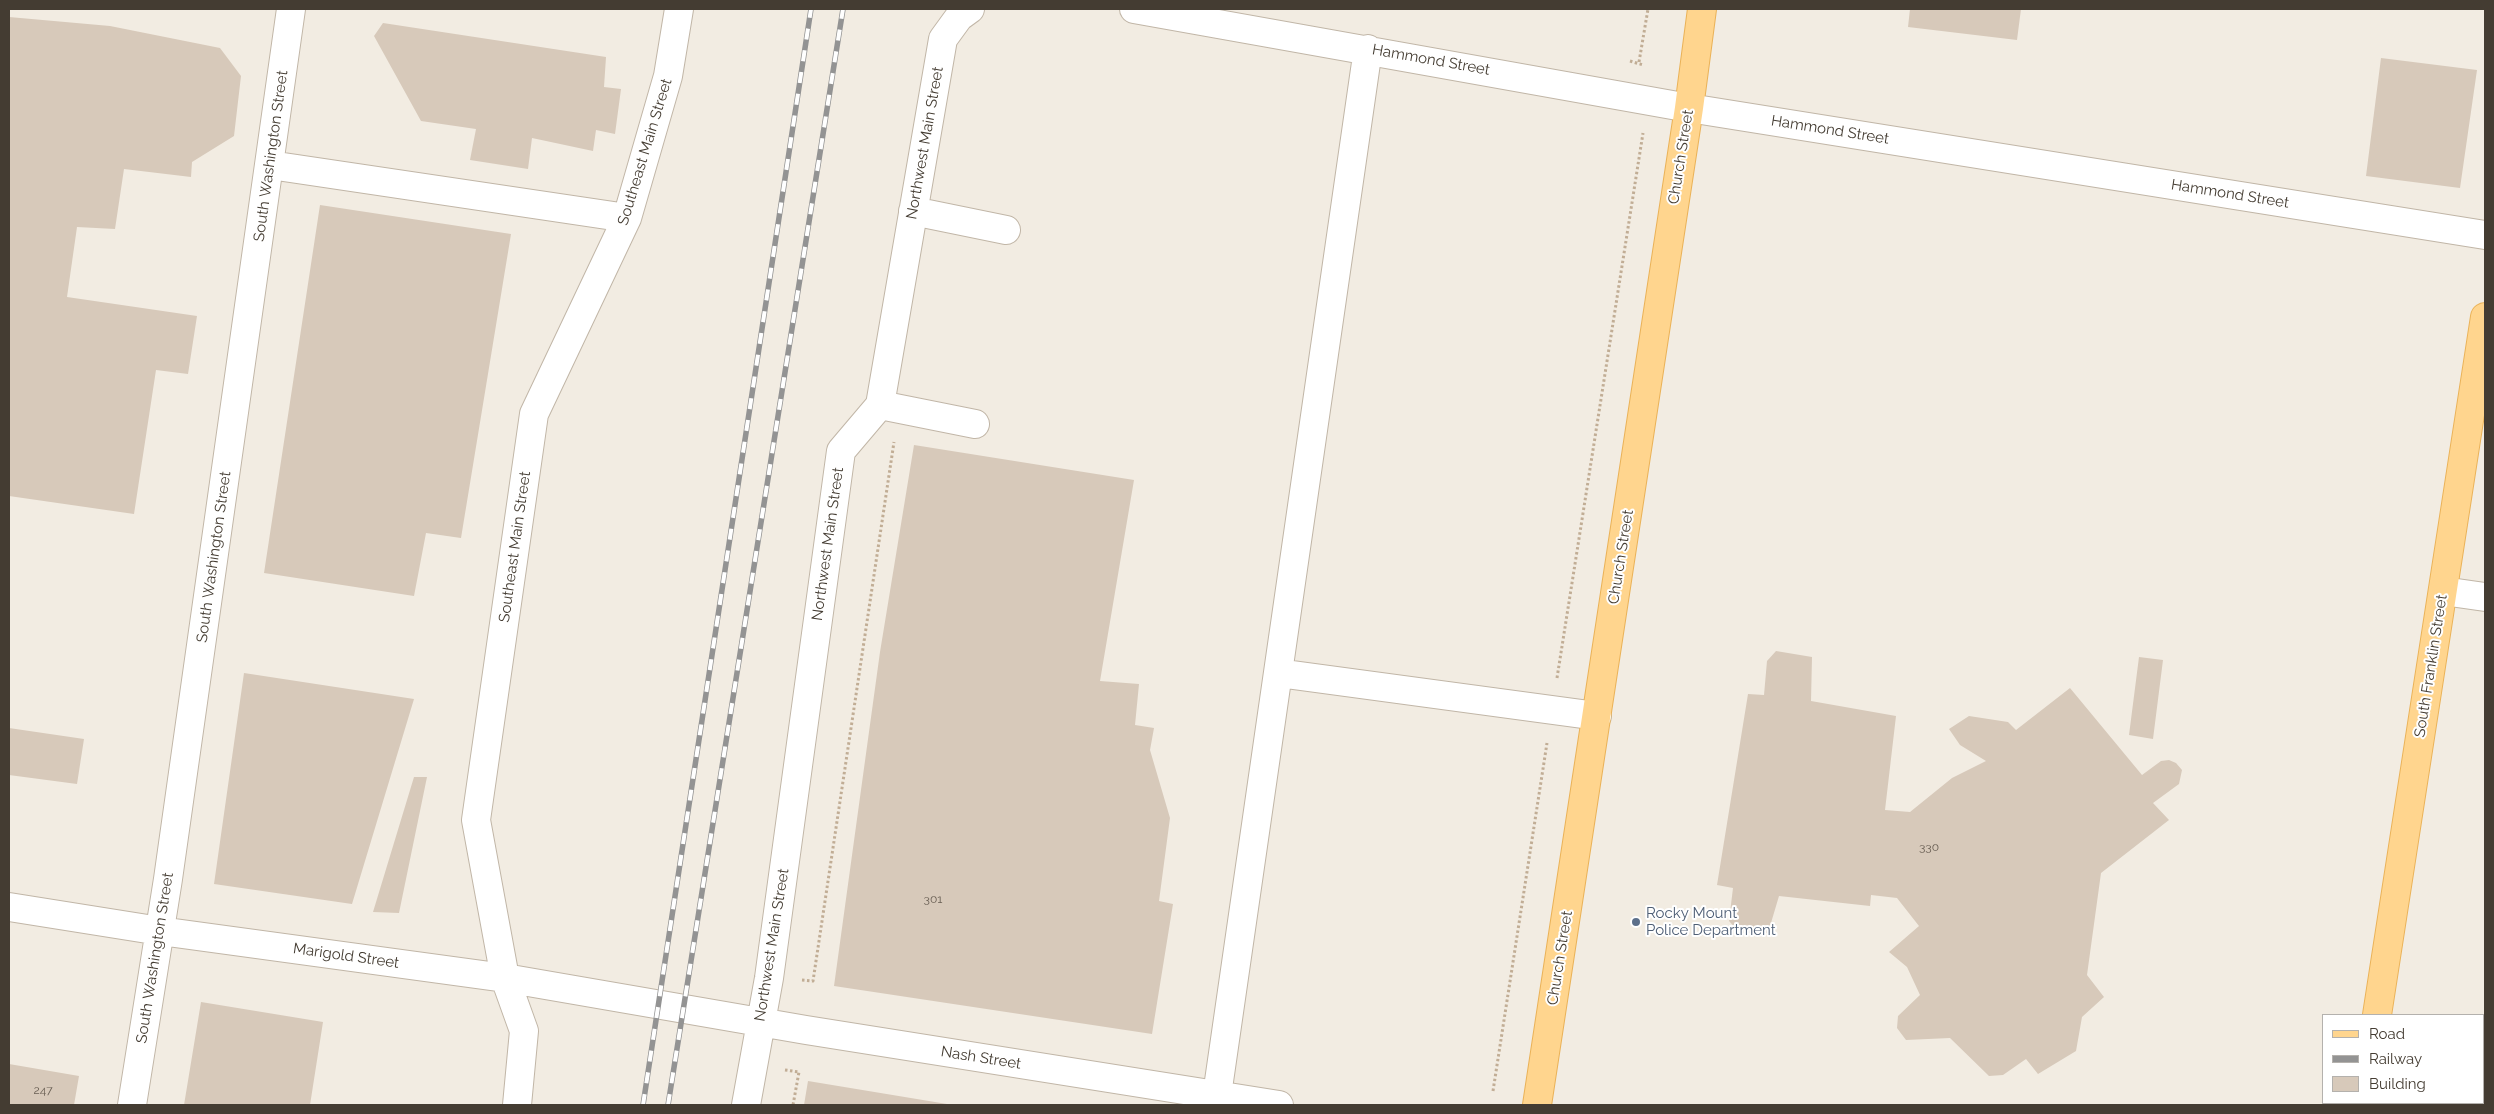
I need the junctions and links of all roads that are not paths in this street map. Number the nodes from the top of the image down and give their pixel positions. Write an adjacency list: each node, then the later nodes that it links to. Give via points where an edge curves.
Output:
1 (288, 9): 9 (street, South Washington Street)
2 (679, 9): 11 (street, Southeast Main Street, via 668,76)
3 (970, 9): 10 (street, Northwest Main Street, via 959,17 943,39)
4 (1134, 9): 6 (street)
5 (1702, 9): 8 (main road, Church Street)
6 (1176, 12): 7 (street, Hammond Street)
7 (1368, 49): 8 (street, Hammond Street); 20 (street)
8 (1689, 108): 13 (street, Hammond Street); 21 (main road, Church Street)
9 (270, 165): 11 (street); 23 (street, South Washington Street)
10 (913, 211): 12 (street); 16 (street, Northwest Main Street)
11 (627, 218): 24 (street, Southeast Main Street, via 534,414 476,820)
12 (1006, 230)
13 (2485, 235)
14 (2485, 317): 15 (main road, South Franklin Street)
15 (2481, 375): 18 (main road, South Franklin Street)
16 (880, 406): 17 (street); 27 (street, Northwest Main Street, via 841,451 769,978)
17 (975, 424)
18 (2443, 591): 19 (street); 26 (main road, South Franklin Street)
19 (2485, 597)
20 (1278, 673): 21 (street); 28 (street)
21 (1597, 716): 33 (main road, Church Street)
22 (9, 907): 23 (street, Marigold Street)
23 (160, 931): 24 (street, Marigold Street); 29 (street, South Washington Street)
24 (505, 978): 25 (street, Marigold Street); 30 (street, Southeast Main Street, via 524,1031)
25 (683, 1009): 27 (street, Nash Street)
26 (2377, 1014)
27 (760, 1022): 28 (street, Nash Street); 31 (street, Northwest Main Street)
28 (1217, 1095): 32 (street, Nash Street)
29 (132, 1105)
30 (517, 1105)
31 (746, 1105)
32 (1279, 1105)
33 (1537, 1105)

